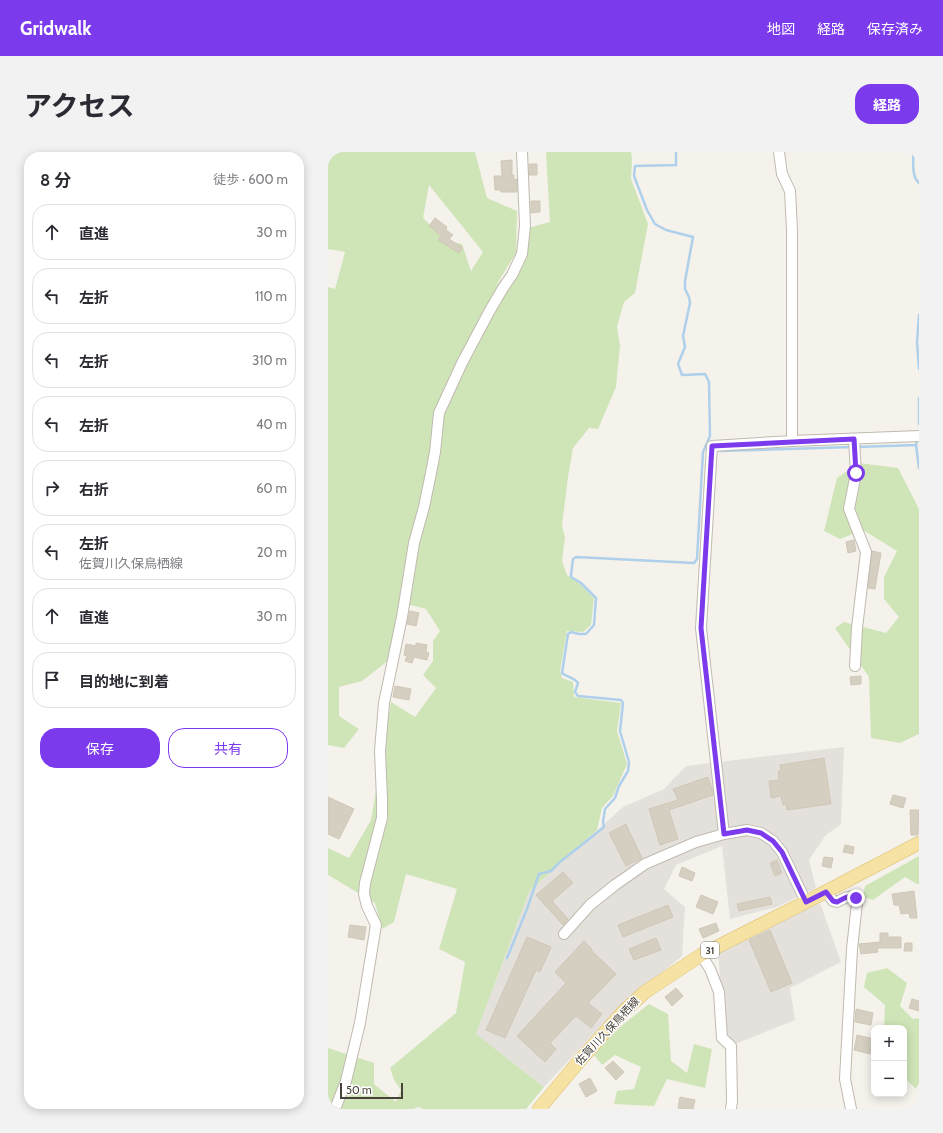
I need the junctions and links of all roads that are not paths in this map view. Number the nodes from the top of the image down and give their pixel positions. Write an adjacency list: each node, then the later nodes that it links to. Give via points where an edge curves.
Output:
1 (522, 152): 13 (street, via 525,226 522,254 462,363 439,414 431,472 414,543 384,703 380,751 382,818 364,894 376,925 360,1023 346,1081)
2 (779, 152): 5 (street, via 782,174 790,191 792,222)
3 (916, 436): 4 (street)
4 (854, 439): 5 (street); 6 (street, via 856,473 849,509 866,552)
5 (792, 441): 7 (street, via 712,446 701,628)
6 (855, 666)
7 (724, 834): 10 (street, via 747,830 761,833 773,841 782,852); 11 (street, via 696,842 645,864 590,905)
8 (919, 843): 9 (main road, 佐賀川久保鳥栖線 / 31)
9 (826, 892): 10 (main road, 佐賀川久保鳥栖線 / 31); 16 (street, via 833,901 853,896 857,903 845,1079)
10 (806, 902): 12 (main road, 佐賀川久保鳥栖線 / 31)
11 (564, 934)
12 (701, 954): 14 (main road, 佐賀川久保鳥栖線 / 31, via 645,992 623,1012); 15 (street, via 719,992 722,1038 731,1046)
13 (335, 1109)
14 (539, 1109)
15 (731, 1109)
16 (851, 1109)

